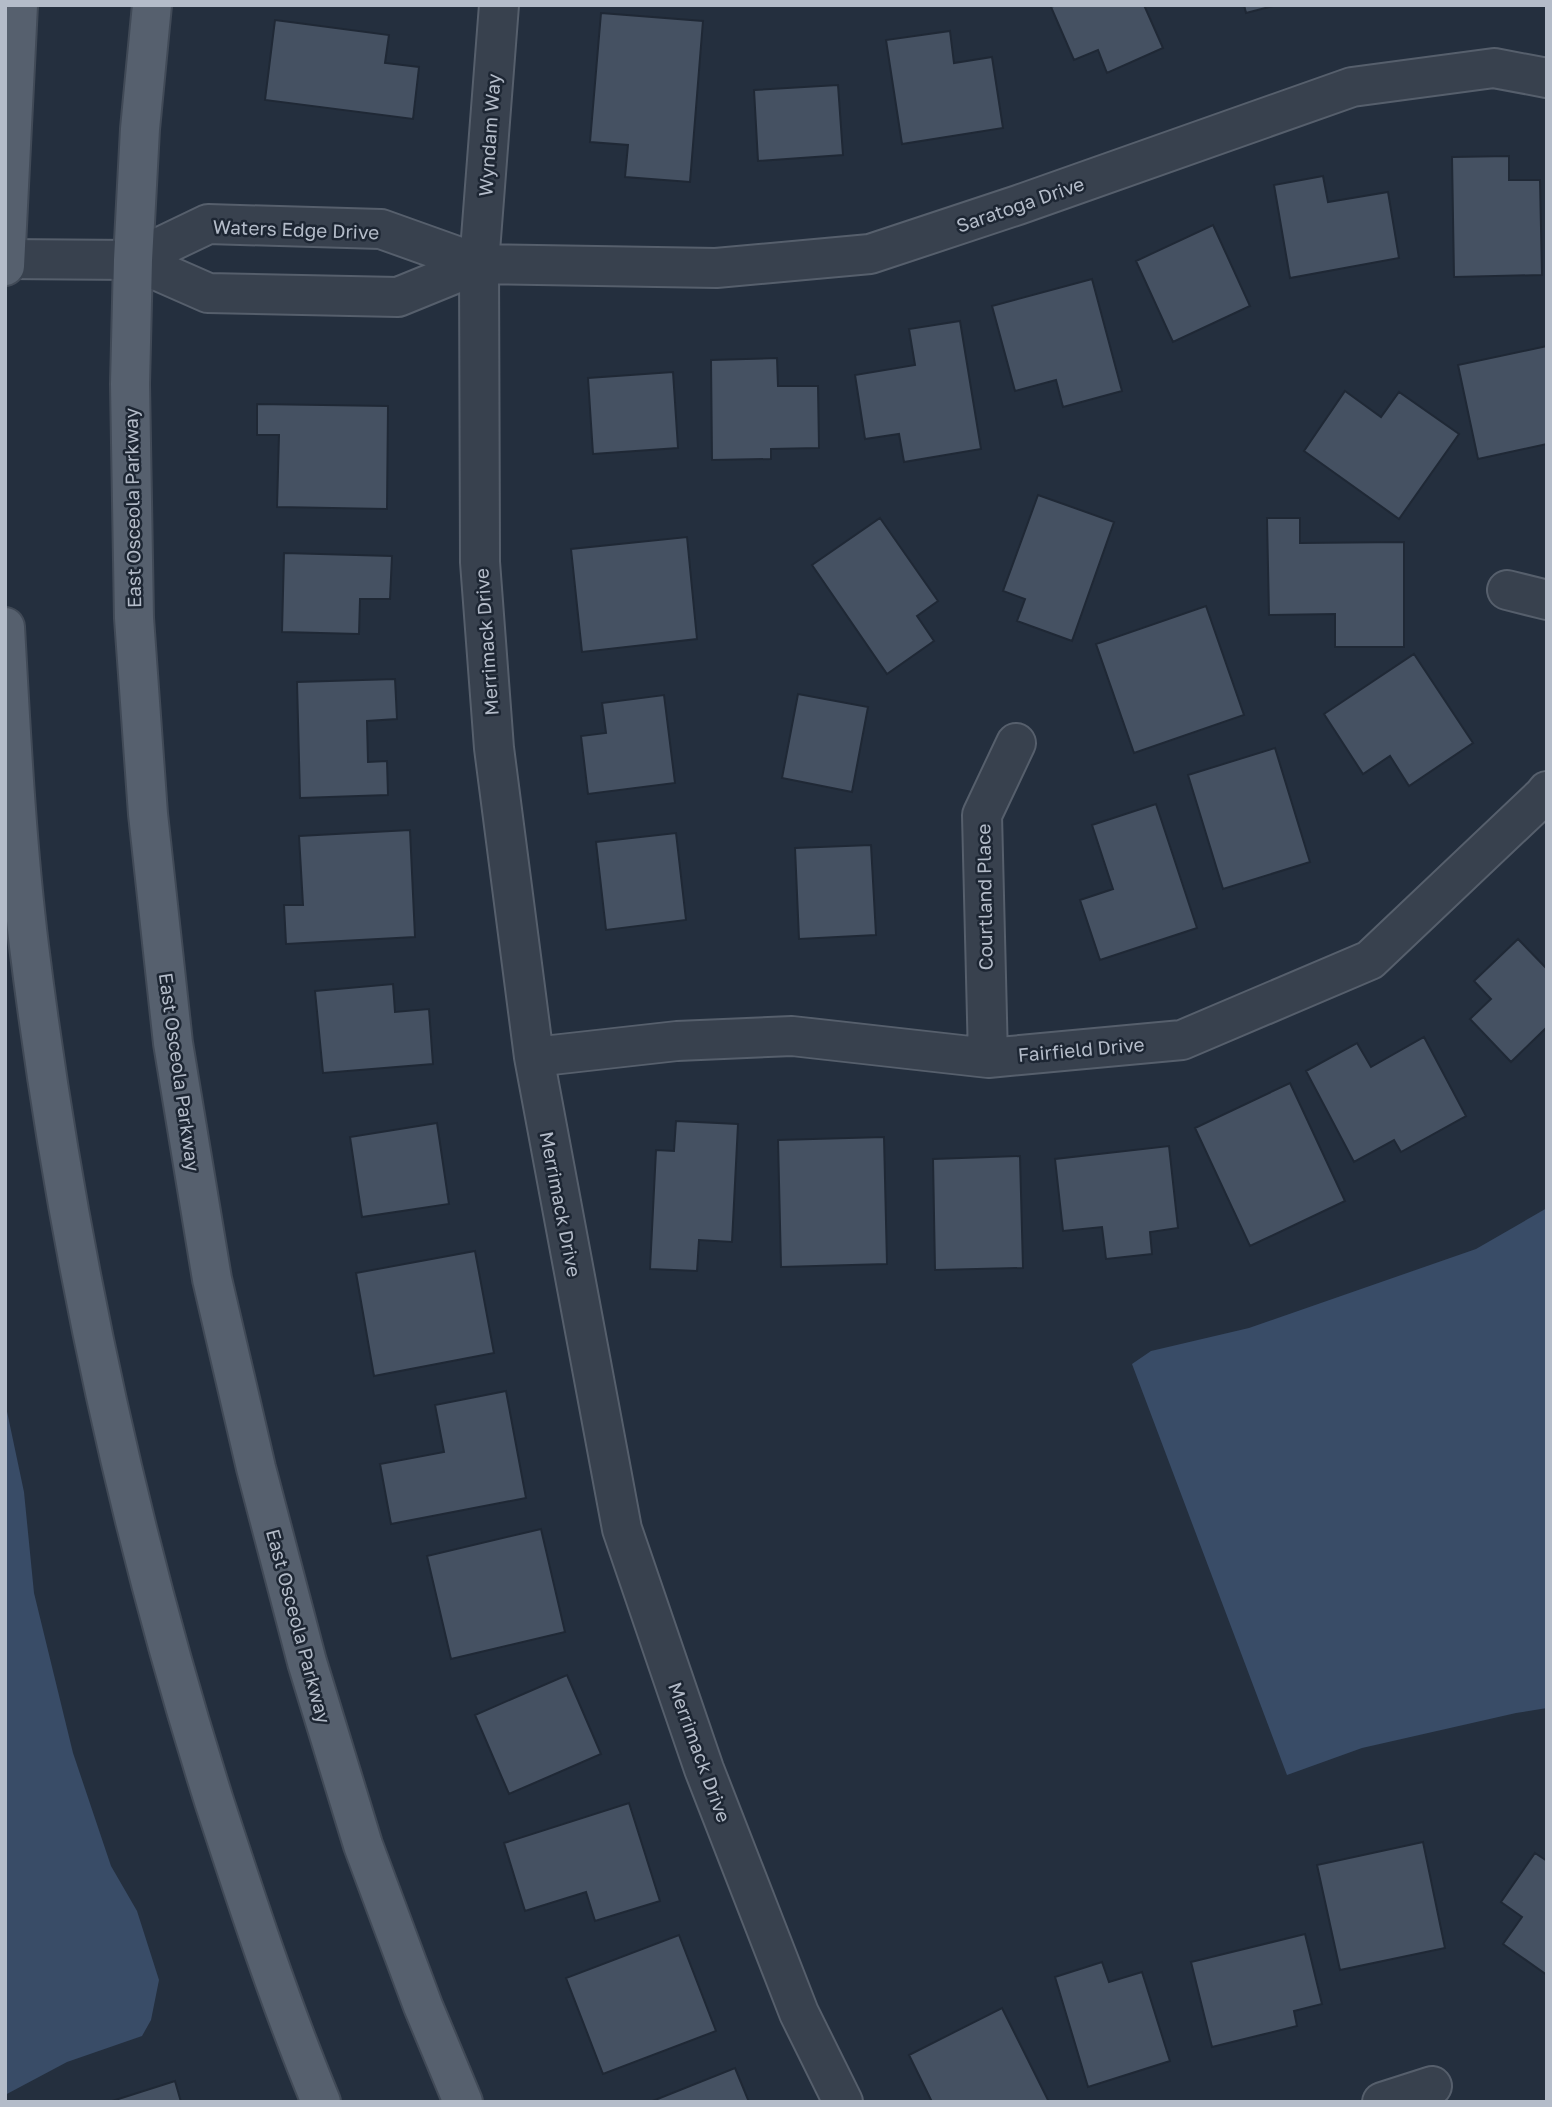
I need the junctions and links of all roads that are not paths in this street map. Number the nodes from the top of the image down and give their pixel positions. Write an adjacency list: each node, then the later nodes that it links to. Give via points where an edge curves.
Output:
1 (18, 5): 5 (main road)
2 (152, 5): 6 (main road, East Osceola Parkway)
3 (499, 5): 7 (street, Wyndam Way)
4 (1547, 78): 7 (street, Saratoga Drive, via 1494,68 1352,87 870,254 716,268)
5 (5, 259): 6 (street, Waters Edge Drive); 8 (main road)
6 (133, 260): 7 (street, Waters Edge Drive, via 208,293 398,297); 7 (street, Waters Edge Drive, via 208,224 381,229); 18 (main road, East Osceola Parkway, via 134,618 147,801 173,1043 212,1279 318,1701 363,1845)
7 (479, 264): 14 (street, Merrimack Drive, via 481,575 494,748)
8 (5, 266)
9 (1507, 590): 10 (street)
10 (1547, 600)
11 (5, 627): 17 (main road, via 29,943 56,1141 100,1369 187,1715 250,1912)
12 (1016, 743): 15 (street, Courtland Place, via 982,815)
13 (1547, 791): 15 (street, Fairfield Drive, via 1370,960 1182,1040)
14 (534, 1057): 15 (street, Fairfield Drive, via 677,1041 792,1036); 19 (street, Merrimack Drive, via 622,1529 709,1782 799,2013)
15 (988, 1058)
16 (1432, 2086): 20 (street)
17 (321, 2102)
18 (463, 2102)
19 (843, 2102)
20 (1382, 2102)

